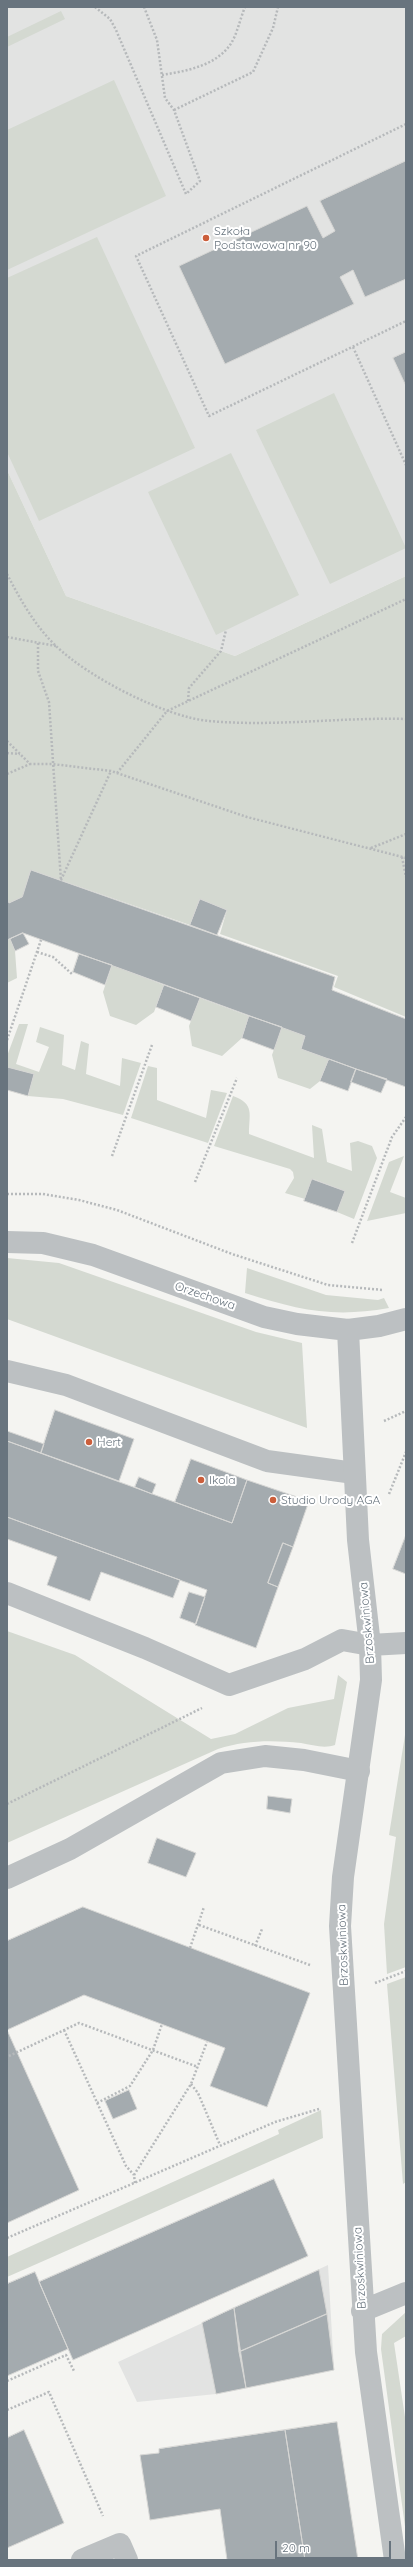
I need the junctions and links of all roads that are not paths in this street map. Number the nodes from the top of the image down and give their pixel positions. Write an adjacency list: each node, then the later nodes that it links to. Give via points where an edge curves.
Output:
1 (7, 1242): 3 (street, Orzechowa, via 43,1243 93,1255 264,1317)
2 (406, 1319): 3 (street, Orzechowa)
3 (348, 1330): 5 (street, Brzoskwiniowa)
4 (7, 1371): 5 (street, via 66,1385 267,1461)
5 (354, 1473): 8 (street, Brzoskwiniowa, via 358,1540)
6 (7, 1593): 8 (street, via 145,1648 229,1685 305,1659 342,1640)
7 (406, 1643): 8 (street)
8 (370, 1645): 9 (street, Brzoskwiniowa, via 371,1680)
9 (359, 1771): 10 (street, via 304,1760 265,1756 221,1763 70,1849); 12 (street, Brzoskwiniowa, via 343,1877 340,1926)
10 (7, 1878)
11 (406, 2293): 12 (street)
12 (362, 2311): 15 (street, Brzoskwiniowa)
13 (82, 2560): 14 (street, via 120,2544)
14 (127, 2560)
15 (395, 2560)

